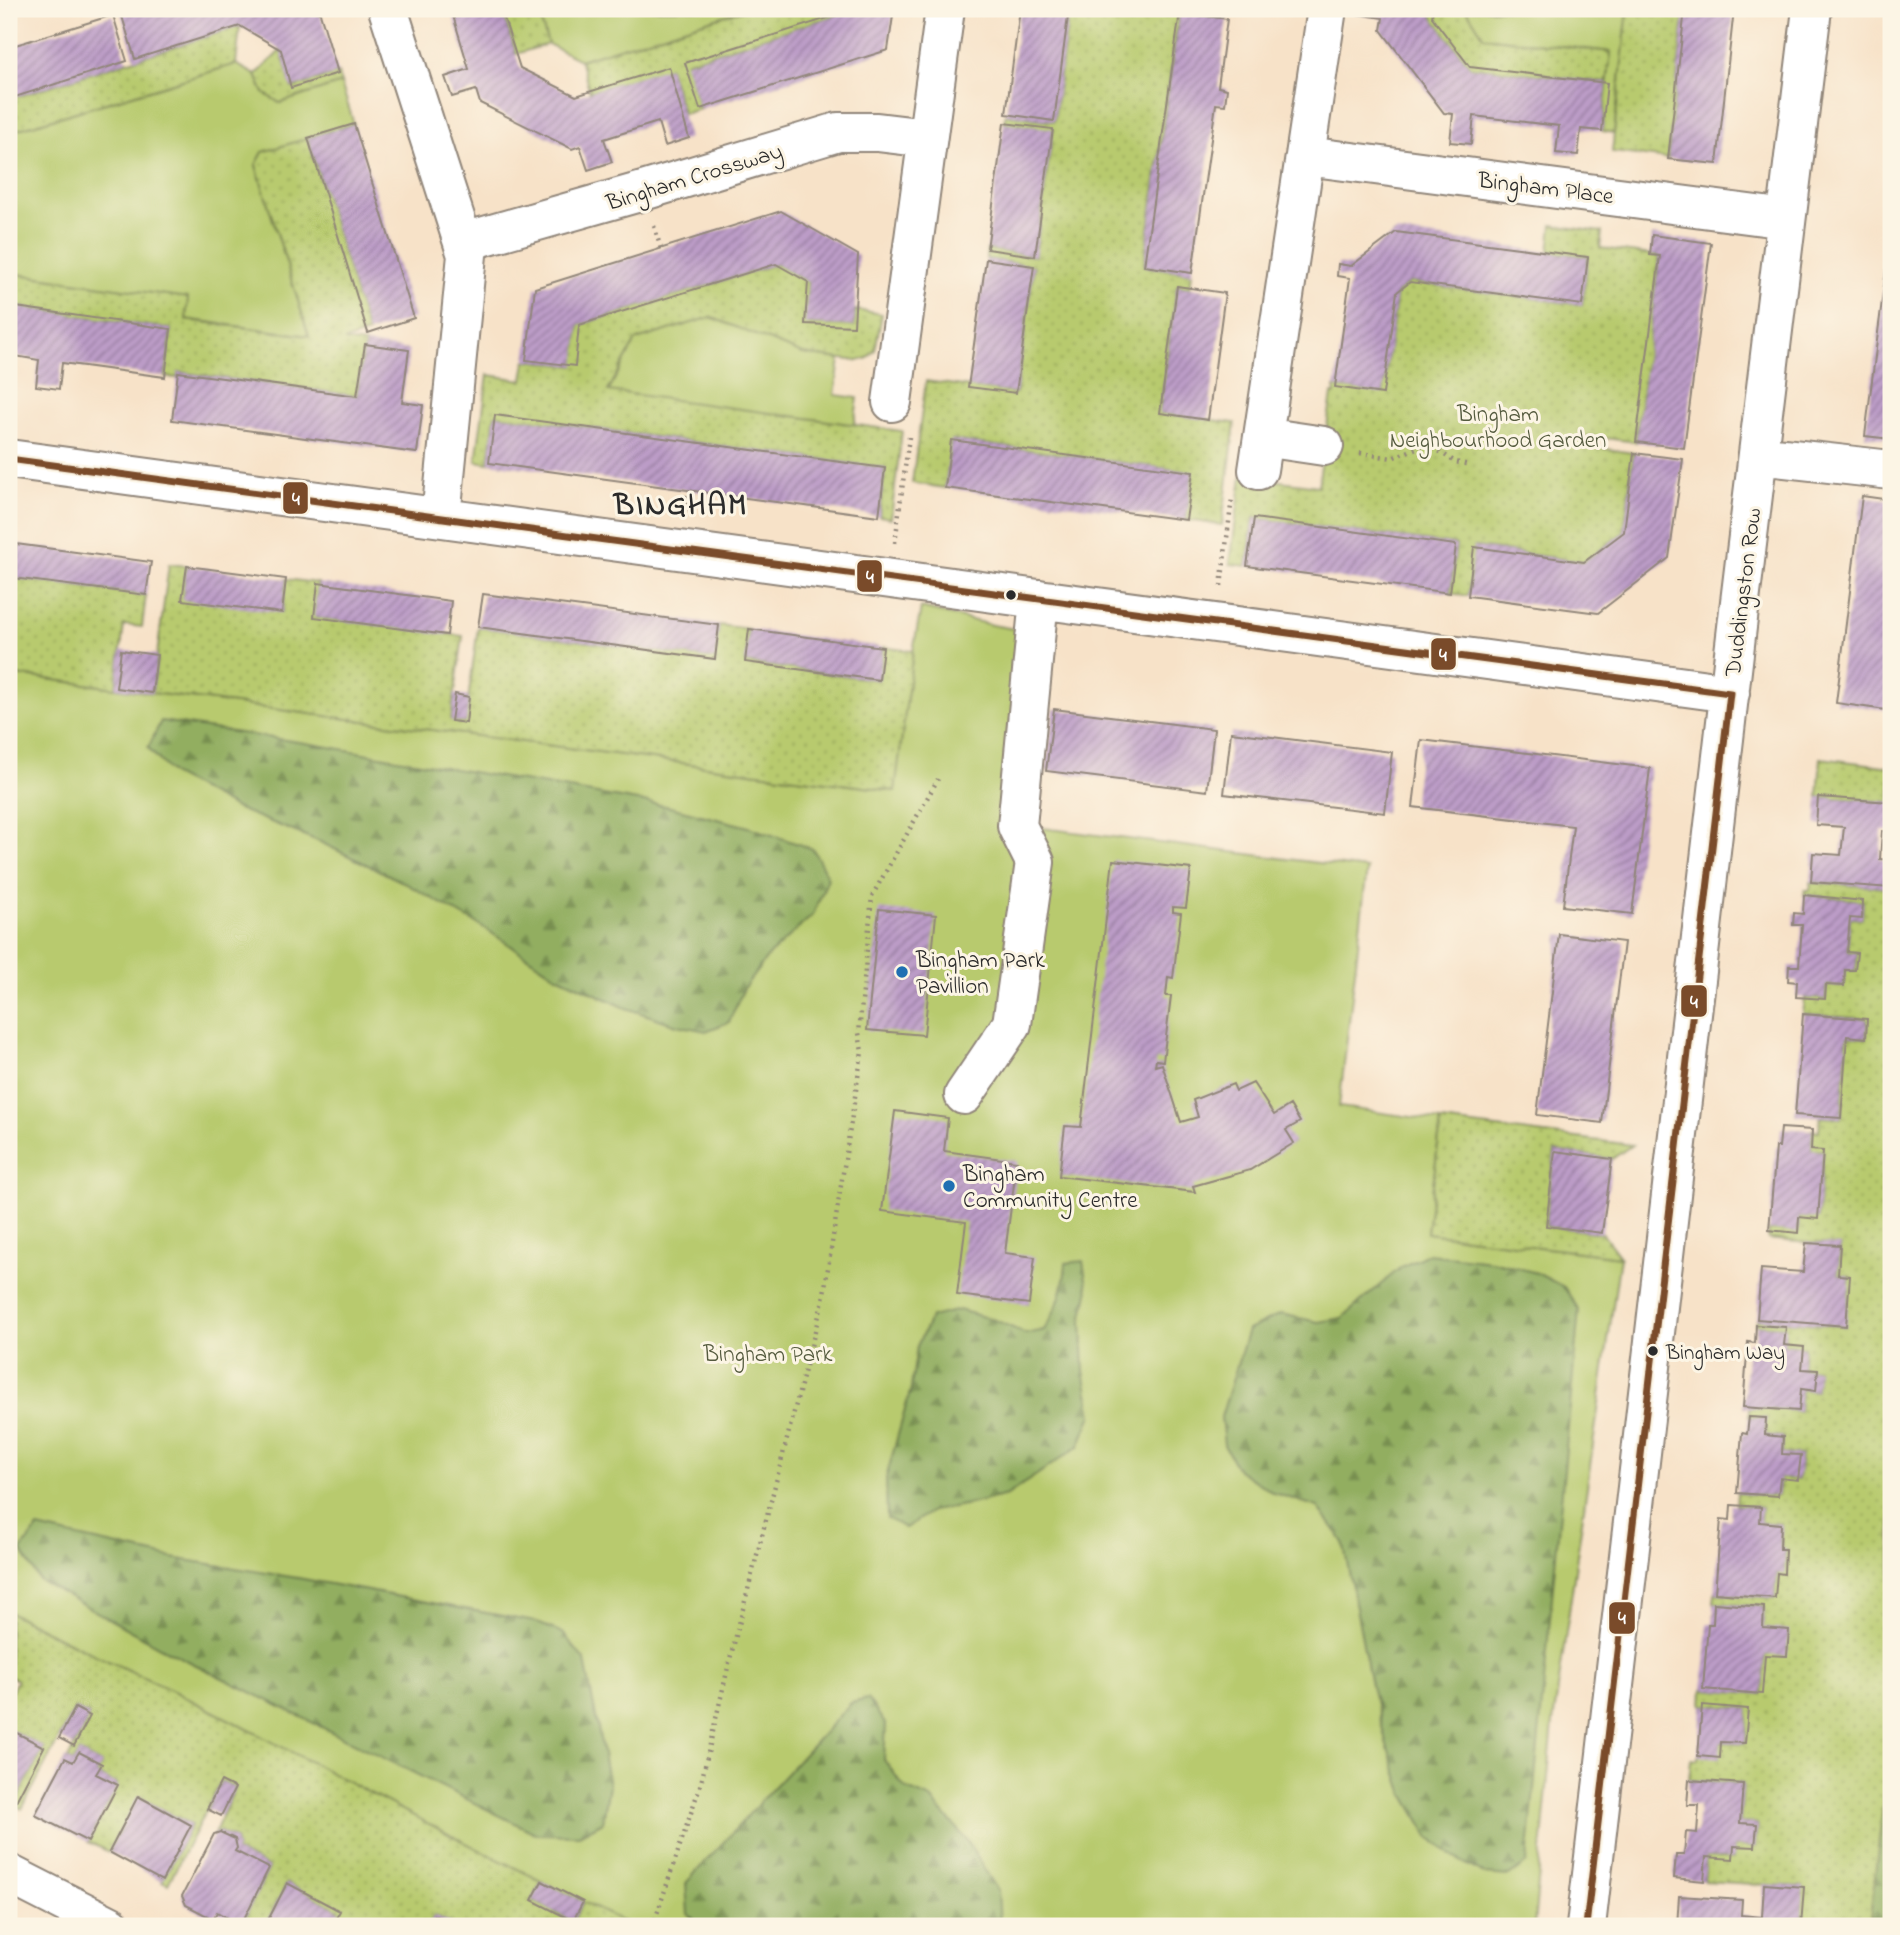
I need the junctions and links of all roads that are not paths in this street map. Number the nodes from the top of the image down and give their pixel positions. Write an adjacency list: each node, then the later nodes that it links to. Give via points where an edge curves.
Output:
1 (388, 9): 8 (street)
2 (945, 9): 5 (street)
3 (1327, 9): 6 (street)
4 (1812, 9): 7 (street, Duddingston Row)
5 (927, 138): 8 (street, Bingham Crossway, via 838,132); 9 (street)
6 (1306, 156): 7 (street, Bingham Place); 10 (street, via 1261,454)
7 (1786, 219): 11 (street, Duddingston Row)
8 (464, 242): 14 (street, via 467,255)
9 (892, 402)
10 (1324, 446)
11 (1758, 455): 13 (street); 16 (street, Duddingston Row)
12 (9, 459): 14 (street)
13 (1891, 470)
14 (442, 517): 15 (street)
15 (1039, 599): 16 (street); 17 (street, via 1017,826 1035,862 1012,1024)
16 (1730, 693): 20 (street, Duddingston Row)
17 (964, 1095)
18 (9, 1874): 19 (street)
19 (111, 1926)
20 (1587, 1926)

